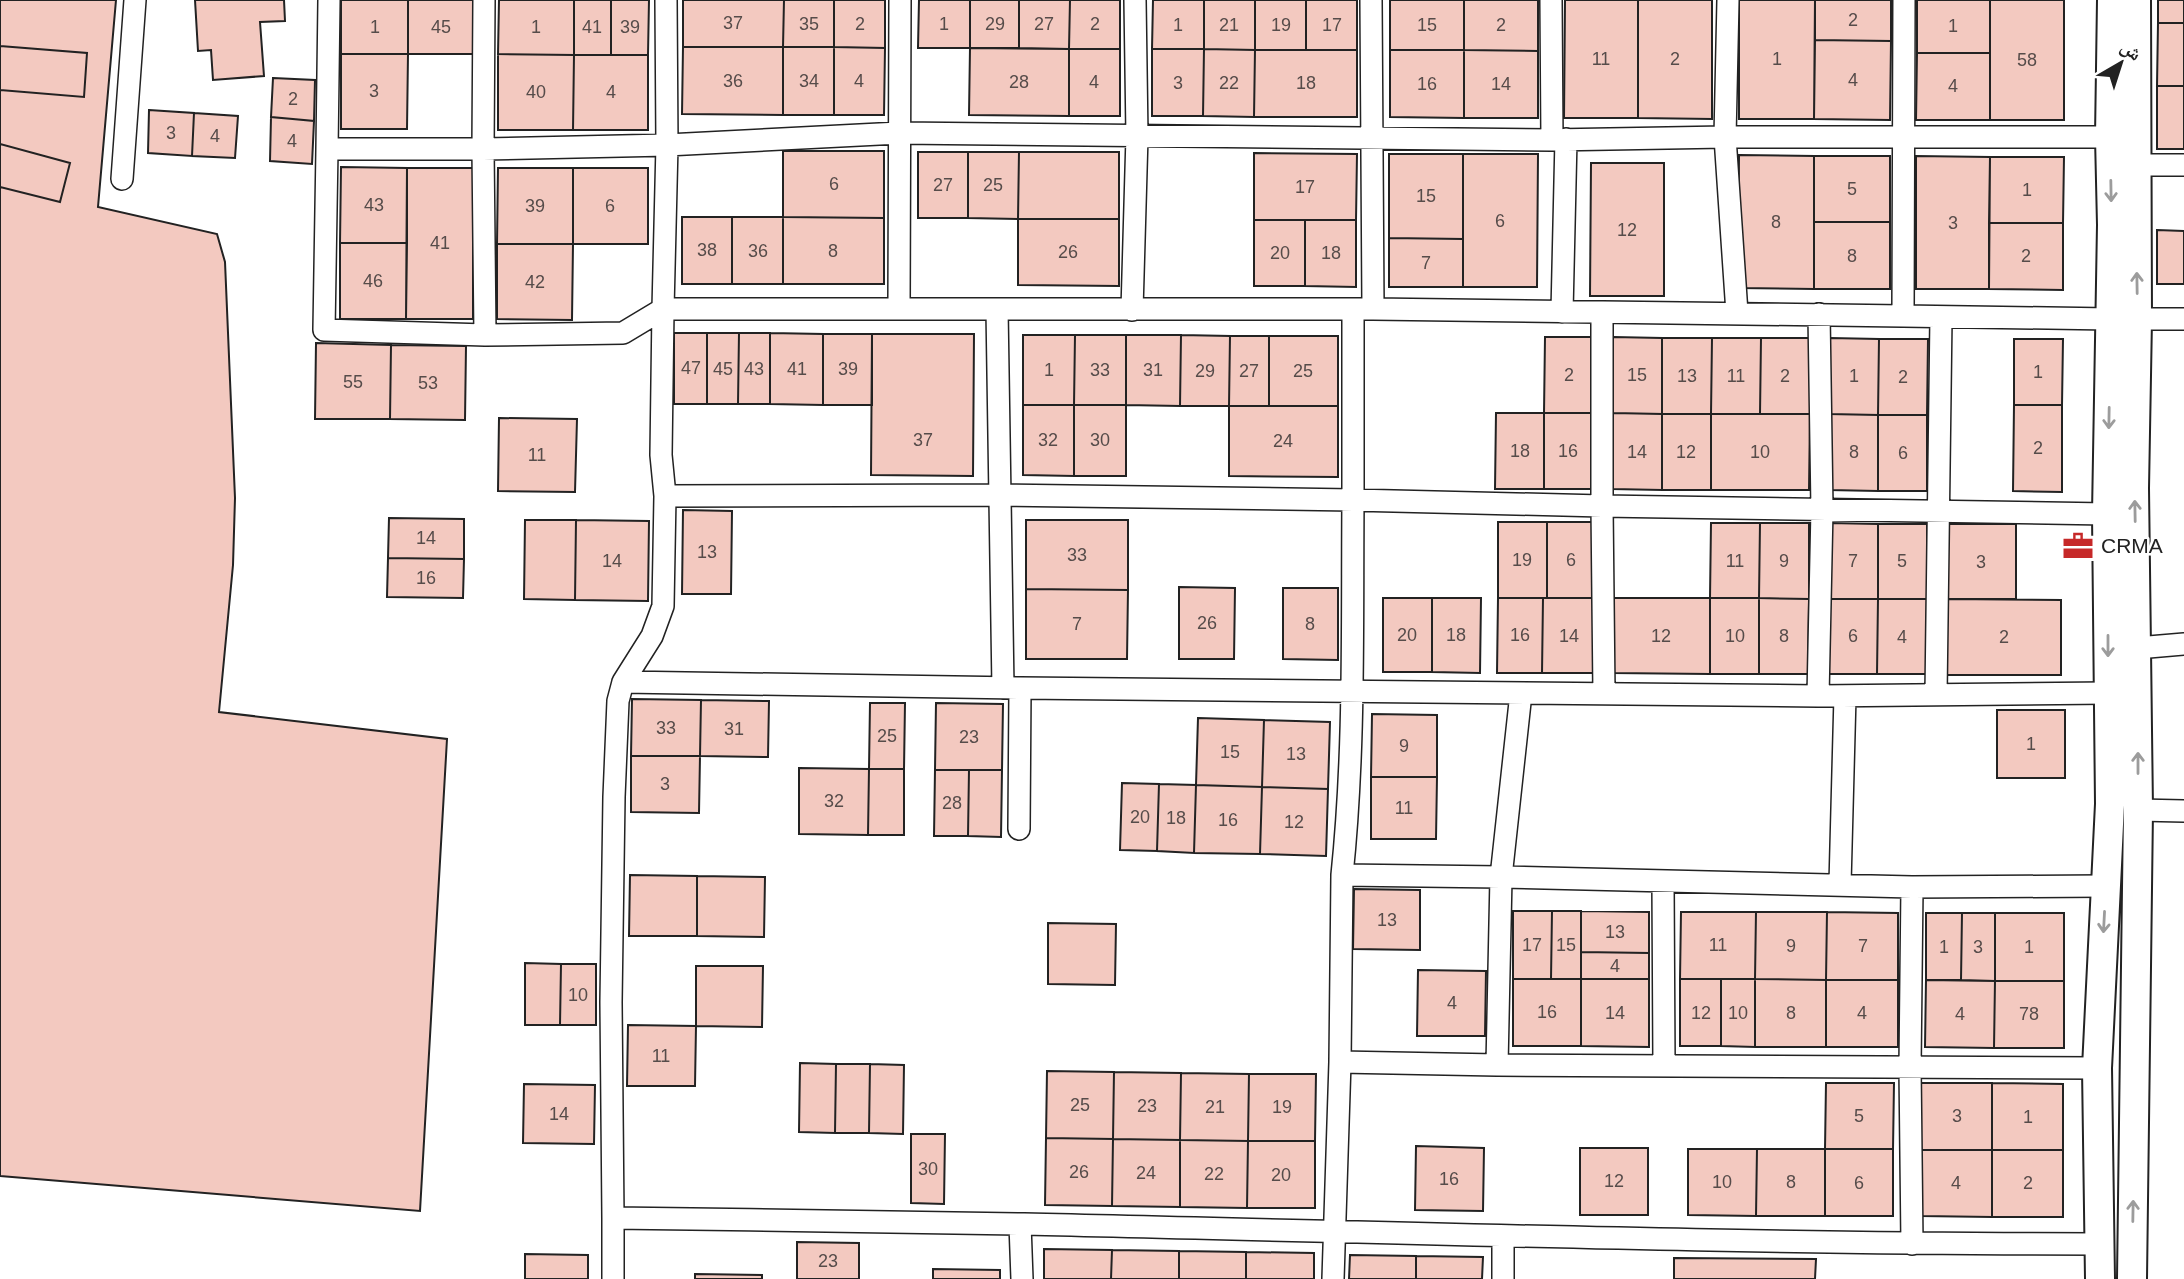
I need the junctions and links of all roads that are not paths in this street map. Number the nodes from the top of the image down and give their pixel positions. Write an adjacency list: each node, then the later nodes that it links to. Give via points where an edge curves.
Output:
1 (135, 0): 25 (street)
2 (329, 0): 21 (street)
3 (484, 0): 22 (street)
4 (666, 0): 20 (street)
5 (900, 0): 13 (street)
6 (1135, 0): 14 (street)
7 (1371, 0): 18 (street)
8 (1551, 0): 19 (street)
9 (1728, 0): 15 (street)
10 (1904, 0): 16 (street)
11 (2112, 0): 17 (main road)
12 (2136, 0): 23 (main road)
13 (900, 134): 14 (street); 20 (street); 26 (street)
14 (1137, 136): 18 (street); 30 (street)
15 (1725, 137): 16 (street); 19 (street); 33 (street)
16 (1903, 137): 17 (street); 35 (street)
17 (2109, 137): 37 (main road, one-way to 37, via 2112,225)
18 (1371, 138): 19 (street); 28 (street)
19 (1559, 140): 31 (street)
20 (667, 145): 22 (street); 29 (street)
21 (327, 149): 22 (street); 39 (street, via 324,330)
22 (483, 149): 39 (street)
23 (2137, 165): 24 (street); 37 (main road, one-way to 23)
24 (2184, 165)
25 (122, 178)
26 (900, 309): 27 (street); 29 (street)
27 (997, 309): 30 (street); 40 (street)
28 (1363, 309): 30 (street); 31 (street); 42 (street)
29 (663, 310): 39 (street, via 623,333); 41 (street)
30 (1132, 310)
31 (1562, 312): 32 (street)
32 (1602, 312): 33 (street); 43 (street)
33 (1737, 313): 34 (street)
34 (1819, 314): 35 (street); 44 (street)
35 (1903, 316): 36 (street)
36 (1941, 317): 37 (street); 45 (street)
37 (2124, 319): 38 (street); 46 (main road, one-way to 46); 48 (main road, one-way to 37)
38 (2184, 319)
39 (485, 335)
40 (999, 495): 41 (street); 42 (street); 50 (street)
41 (665, 496): 49 (street, via 663,606 652,636)
42 (1353, 500): 43 (street); 51 (street)
43 (1602, 506): 44 (street); 53 (street)
44 (1822, 509): 45 (street); 56 (street)
45 (1940, 510): 46 (street); 55 (street)
46 (2107, 514): 54 (main road, one-way to 54)
47 (2184, 645): 48 (street)
48 (2137, 648): 58 (main road, one-way to 48)
49 (623, 682): 50 (street); 72 (street, via 618,701 614,797)
50 (1011, 688): 51 (street); 60 (street)
51 (1351, 692): 52 (street); 61 (street)
52 (1521, 693): 53 (street); 62 (street)
53 (1604, 693): 56 (street)
54 (2108, 693): 55 (street); 65 (main road, via 2110,804)
55 (1936, 694): 57 (street)
56 (1818, 696): 57 (street)
57 (1845, 696): 64 (street)
58 (2138, 810): 59 (street); 83 (main road, one-way to 58)
59 (2184, 811)
60 (1019, 829)
61 (1342, 875): 62 (street); 67 (street)
62 (1501, 877): 63 (street); 68 (street)
63 (1663, 882): 64 (street); 69 (street)
64 (1840, 884): 66 (street)
65 (2105, 886): 66 (street); 71 (main road, one-way to 71)
66 (1912, 887): 70 (street)
67 (1340, 1062): 68 (street); 74 (street)
68 (1497, 1065): 69 (street)
69 (1664, 1066): 70 (street)
70 (1910, 1067): 71 (street); 76 (street)
71 (2097, 1068): 77 (main road)
72 (613, 1218): 73 (street); 78 (street)
73 (1020, 1224): 74 (street); 79 (street)
74 (1333, 1231): 75 (street); 80 (street)
75 (1503, 1237): 76 (street); 81 (street)
76 (1912, 1244): 77 (street)
77 (2098, 1244): 82 (main road)
78 (613, 1279)
79 (1021, 1279)
80 (1332, 1279)
81 (1503, 1279)
82 (2100, 1279)
83 (2132, 1279)

